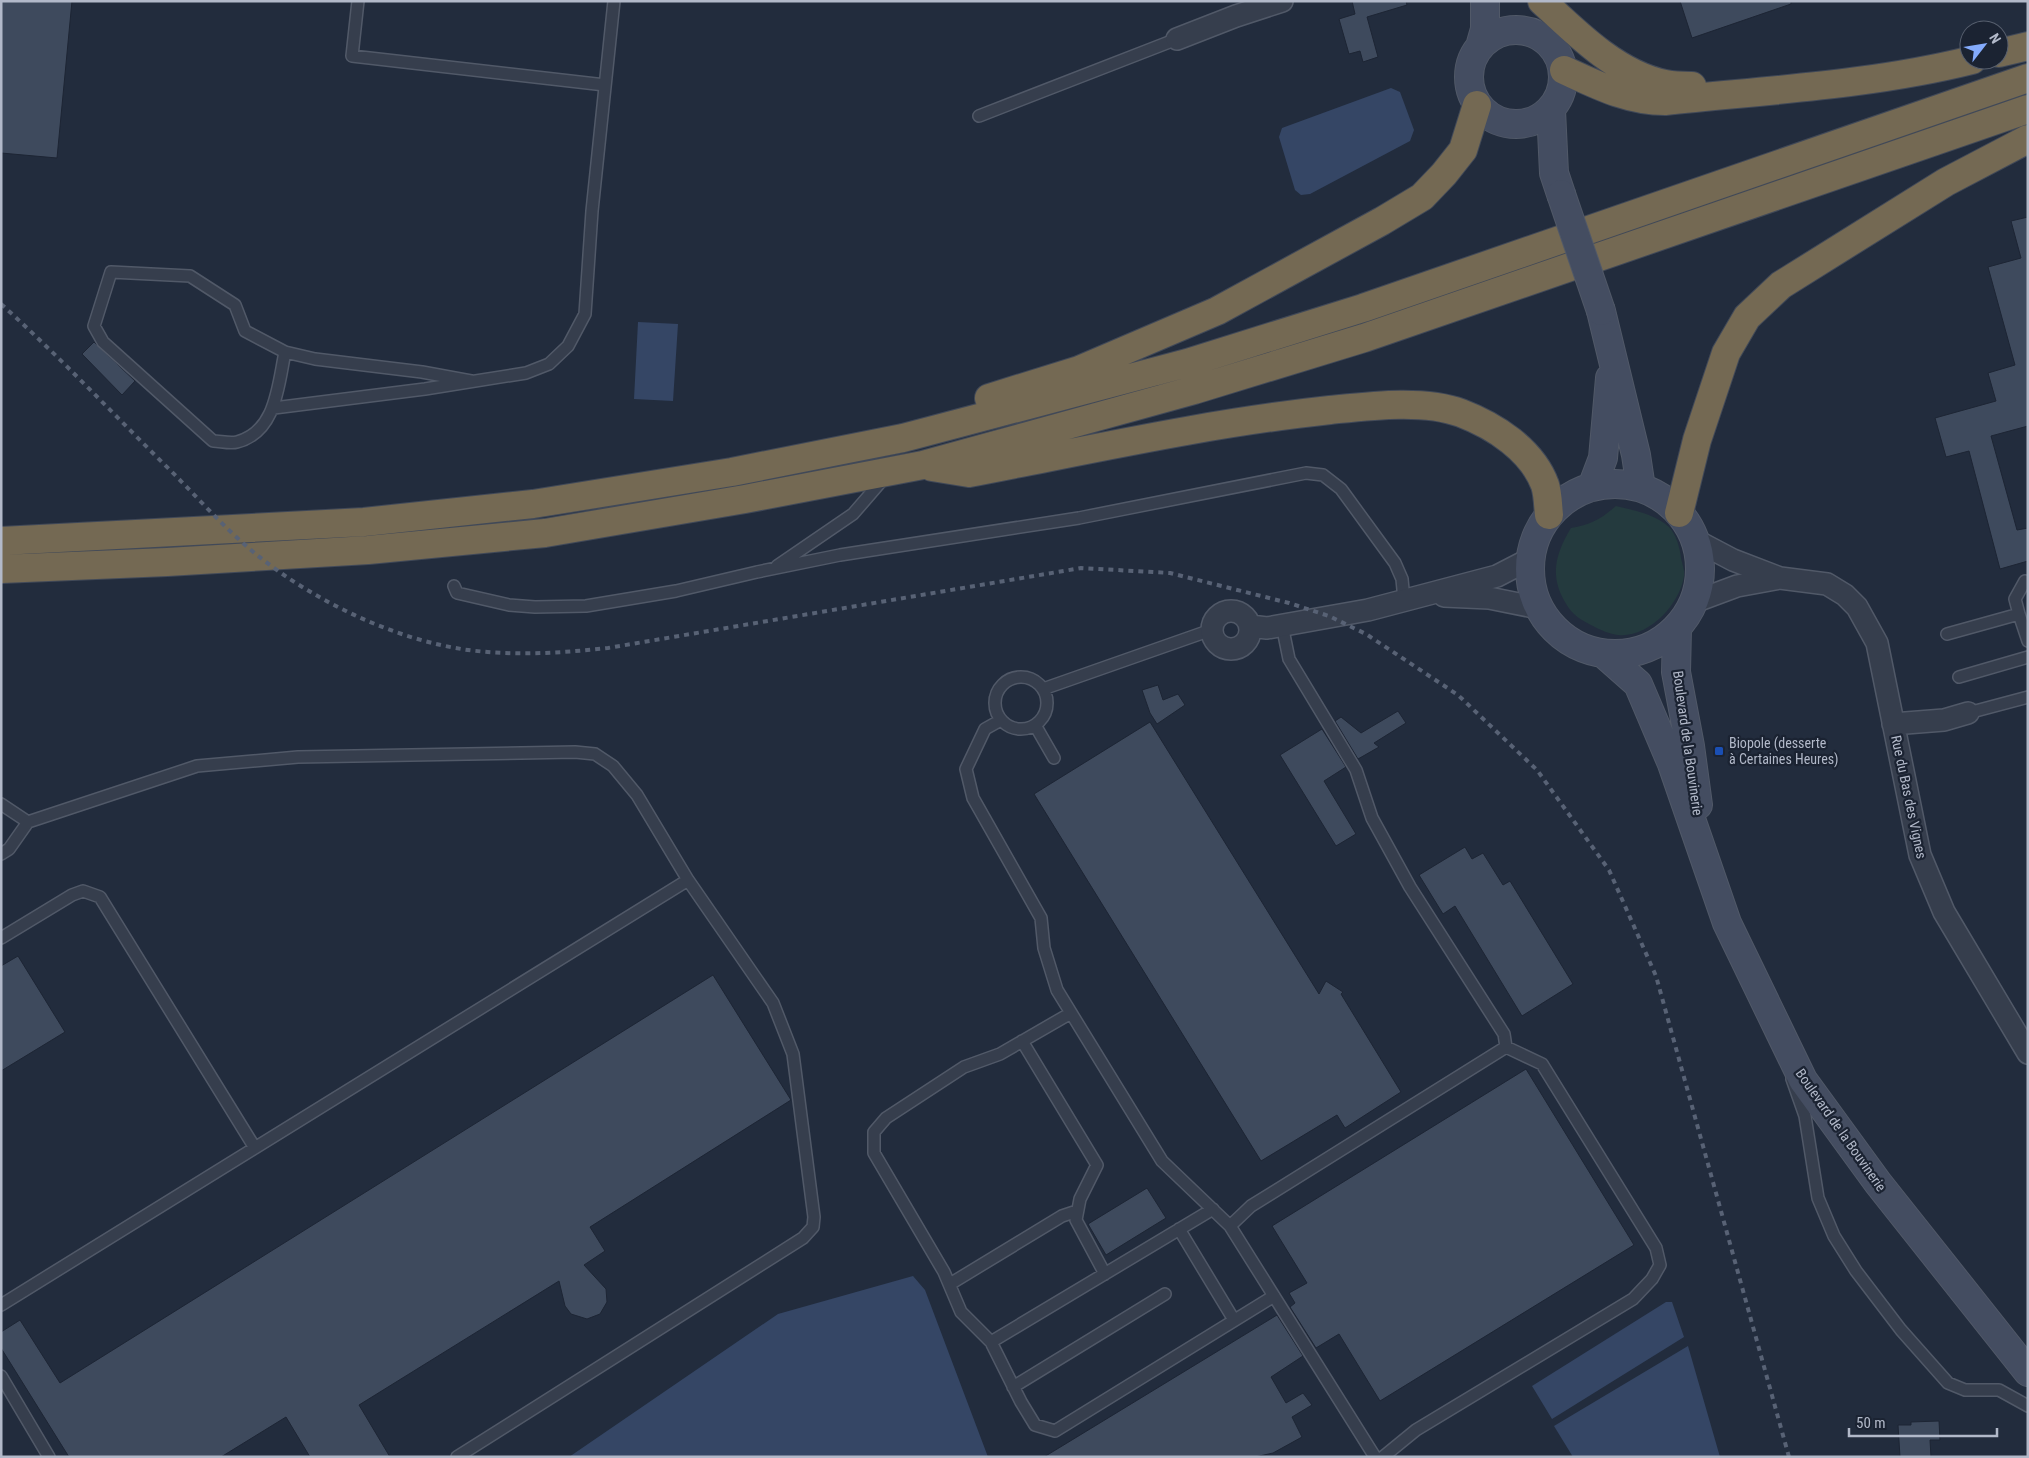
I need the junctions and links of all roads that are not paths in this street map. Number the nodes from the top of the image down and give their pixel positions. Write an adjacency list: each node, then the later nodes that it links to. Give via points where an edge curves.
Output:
1 (358, 1): 15 (lane, via 352,56)
2 (614, 1): 15 (lane)
3 (1282, 1): 8 (street)
4 (1486, 1): 9 (street)
5 (1490, 1): 7 (street)
6 (1542, 1): 16 (highway, via 1580,38 1636,75 1666,85)
7 (1521, 28): 9 (street, via 1500,31); 13 (street, via 1541,35 1556,50)
8 (1177, 39): 20 (lane)
9 (1481, 43): 17 (street, via 1470,62 1468,85)
10 (2028, 46): 11 (highway)
11 (2009, 51)
12 (1959, 63): 16 (highway, via 1885,77)
13 (1564, 70): 16 (highway, via 1615,93 1647,101); 19 (street, via 1562,92)
14 (2028, 78): 28 (highway, via 1354,311 1187,363)
15 (605, 85): 26 (lane, via 585,314 568,346 549,364 526,373)
16 (1766, 90)
17 (1477, 105): 21 (street, via 1493,119); 28 (highway, via 1463,150 1444,174 1422,197 1382,221 1218,311 1079,370 940,412)
18 (2028, 109): 29 (highway, via 1364,338 1194,390)
19 (1551, 110): 21 (street, via 1532,122); 23 (street)
20 (979, 116)
21 (1512, 125): 23 (street, via 1535,145)
22 (2028, 139): 33 (highway, via 1946,182 1790,280 1747,317 1726,353 1697,440)
23 (1557, 184): 25 (street, bridge, via 1601,311)
24 (285, 352): 26 (lane); 27 (lane); 27 (lane, via 245,331 235,306 190,276 111,272 94,326 103,342 213,441 235,443 257,434)
25 (1612, 357): 31 (street, via 1603,458); 32 (street)
26 (471, 381): 27 (lane)
27 (274, 408)
28 (903, 438): 36 (highway, via 732,472 533,504 364,522)
29 (923, 465): 30 (highway); 34 (highway, via 969,473 1265,417 1418,406 1460,413 1491,428 1522,450 1536,467 1545,487)
30 (889, 472): 38 (lane, via 853,514); 39 (highway, via 545,532 368,550)
31 (1592, 487): 32 (street, via 1617,483); 34 (street, via 1568,497)
32 (1641, 488): 33 (street, via 1662,498)
33 (1679, 513): 35 (street)
34 (1549, 515): 37 (street, via 1536,535)
35 (1696, 540): 40 (street, Rue du Bas des Vignes, via 1734,560); 44 (street, via 1701,571)
36 (1, 541)
37 (1530, 559): 43 (street, via 1498,576); 45 (street, via 1530,576)
38 (773, 568): 42 (lane, via 676,592 560,608 509,605 457,593); 43 (lane, via 1079,518 1306,473 1323,475 1336,483 1395,563)
39 (1, 570)
40 (1780, 578): 44 (street, Rue du Bas des Vignes, via 1737,586); 59 (street, Rue du Bas des Vignes, via 1827,584 1845,594 1857,607 1877,643)
41 (2025, 581): 46 (lane, via 2016,599)
42 (454, 586)
43 (1414, 597): 45 (street, via 1489,598); 47 (street, via 1368,610)
44 (1694, 602): 48 (street)
45 (1539, 608): 52 (street, via 1550,626 1566,639 1584,649)
46 (2019, 614): 50 (lane); 51 (lane)
47 (1282, 625): 49 (street, via 1267,628 1250,626 1238,612 1229,611 1220,614); 71 (lane, via 1289,659 1356,770 1372,818 1410,887 1504,1034)
48 (1677, 629): 52 (street, via 1656,645 1631,654); 65 (street, Boulevard de la Bouvinerie, via 1676,672 1690,746)
49 (1211, 630): 55 (lane)
50 (1947, 634)
51 (2028, 640)
52 (1604, 654): 65 (street, Boulevard de la Bouvinerie, via 1638,684 1672,764)
53 (2028, 657): 54 (lane)
54 (1959, 677)
55 (1043, 689): 58 (lane, via 1035,680 1023,676 1010,678 1000,685 995,709); 60 (lane, via 1047,702 1044,715)
56 (2028, 697): 57 (lane)
57 (1968, 713): 59 (street, via 1944,720)
58 (1001, 720): 60 (lane, via 1011,728 1024,729); 68 (lane, via 985,729 966,769 973,798 1041,918 1044,948 1056,990)
59 (1893, 724): 72 (street, Rue du Bas des Vignes, via 1920,855 1944,912)
60 (1035, 725): 61 (lane)
61 (1054, 758)
62 (1, 804): 63 (lane)
63 (28, 822): 64 (lane, via 9,849); 66 (lane, via 197,766 298,757 574,752 595,754 614,766 637,795)
64 (1, 854)
65 (1704, 858): 70 (street, Boulevard de la Bouvinerie, via 1727,924)
66 (688, 880): 73 (lane); 90 (lane, via 773,1003 793,1054 813,1227 803,1238)
67 (1, 938): 73 (lane, via 72,895 83,891 100,897)
68 (1071, 1013): 69 (lane); 74 (lane, via 1162,1161)
69 (1022, 1041): 75 (lane, via 1098,1165 1080,1199); 79 (lane, via 1000,1054 964,1067 886,1118 874,1132 874,1153)
70 (1786, 1046): 85 (street, Boulevard de la Bouvinerie, via 1803,1080 1878,1183); 88 (lane, via 1793,1087 1805,1116 1818,1198 1834,1236 1856,1271 1948,1383 1964,1390 1999,1390)
71 (1506, 1047): 76 (lane, via 1251,1206); 92 (lane, via 1542,1064 1656,1248 1660,1265 1633,1299 1416,1430)
72 (2028, 1053)
73 (256, 1148): 82 (lane)
74 (1213, 1209): 76 (lane); 77 (lane)
75 (1078, 1211): 78 (lane, via 1076,1220); 79 (lane, via 1062,1216)
76 (1230, 1226): 81 (lane)
77 (1179, 1229): 78 (lane); 83 (lane)
78 (1105, 1274): 84 (lane)
79 (950, 1284): 84 (lane, via 961,1312)
80 (1165, 1294): 87 (lane)
81 (1274, 1296): 83 (lane); 91 (lane)
82 (1, 1305)
83 (1234, 1320): 87 (lane, via 1055,1431 1035,1425)
84 (991, 1342): 87 (lane)
85 (2028, 1372)
86 (1, 1376): 89 (lane)
87 (1014, 1388)
88 (2028, 1406)
89 (49, 1457)
90 (457, 1457)
91 (1375, 1457)
92 (1383, 1457)

